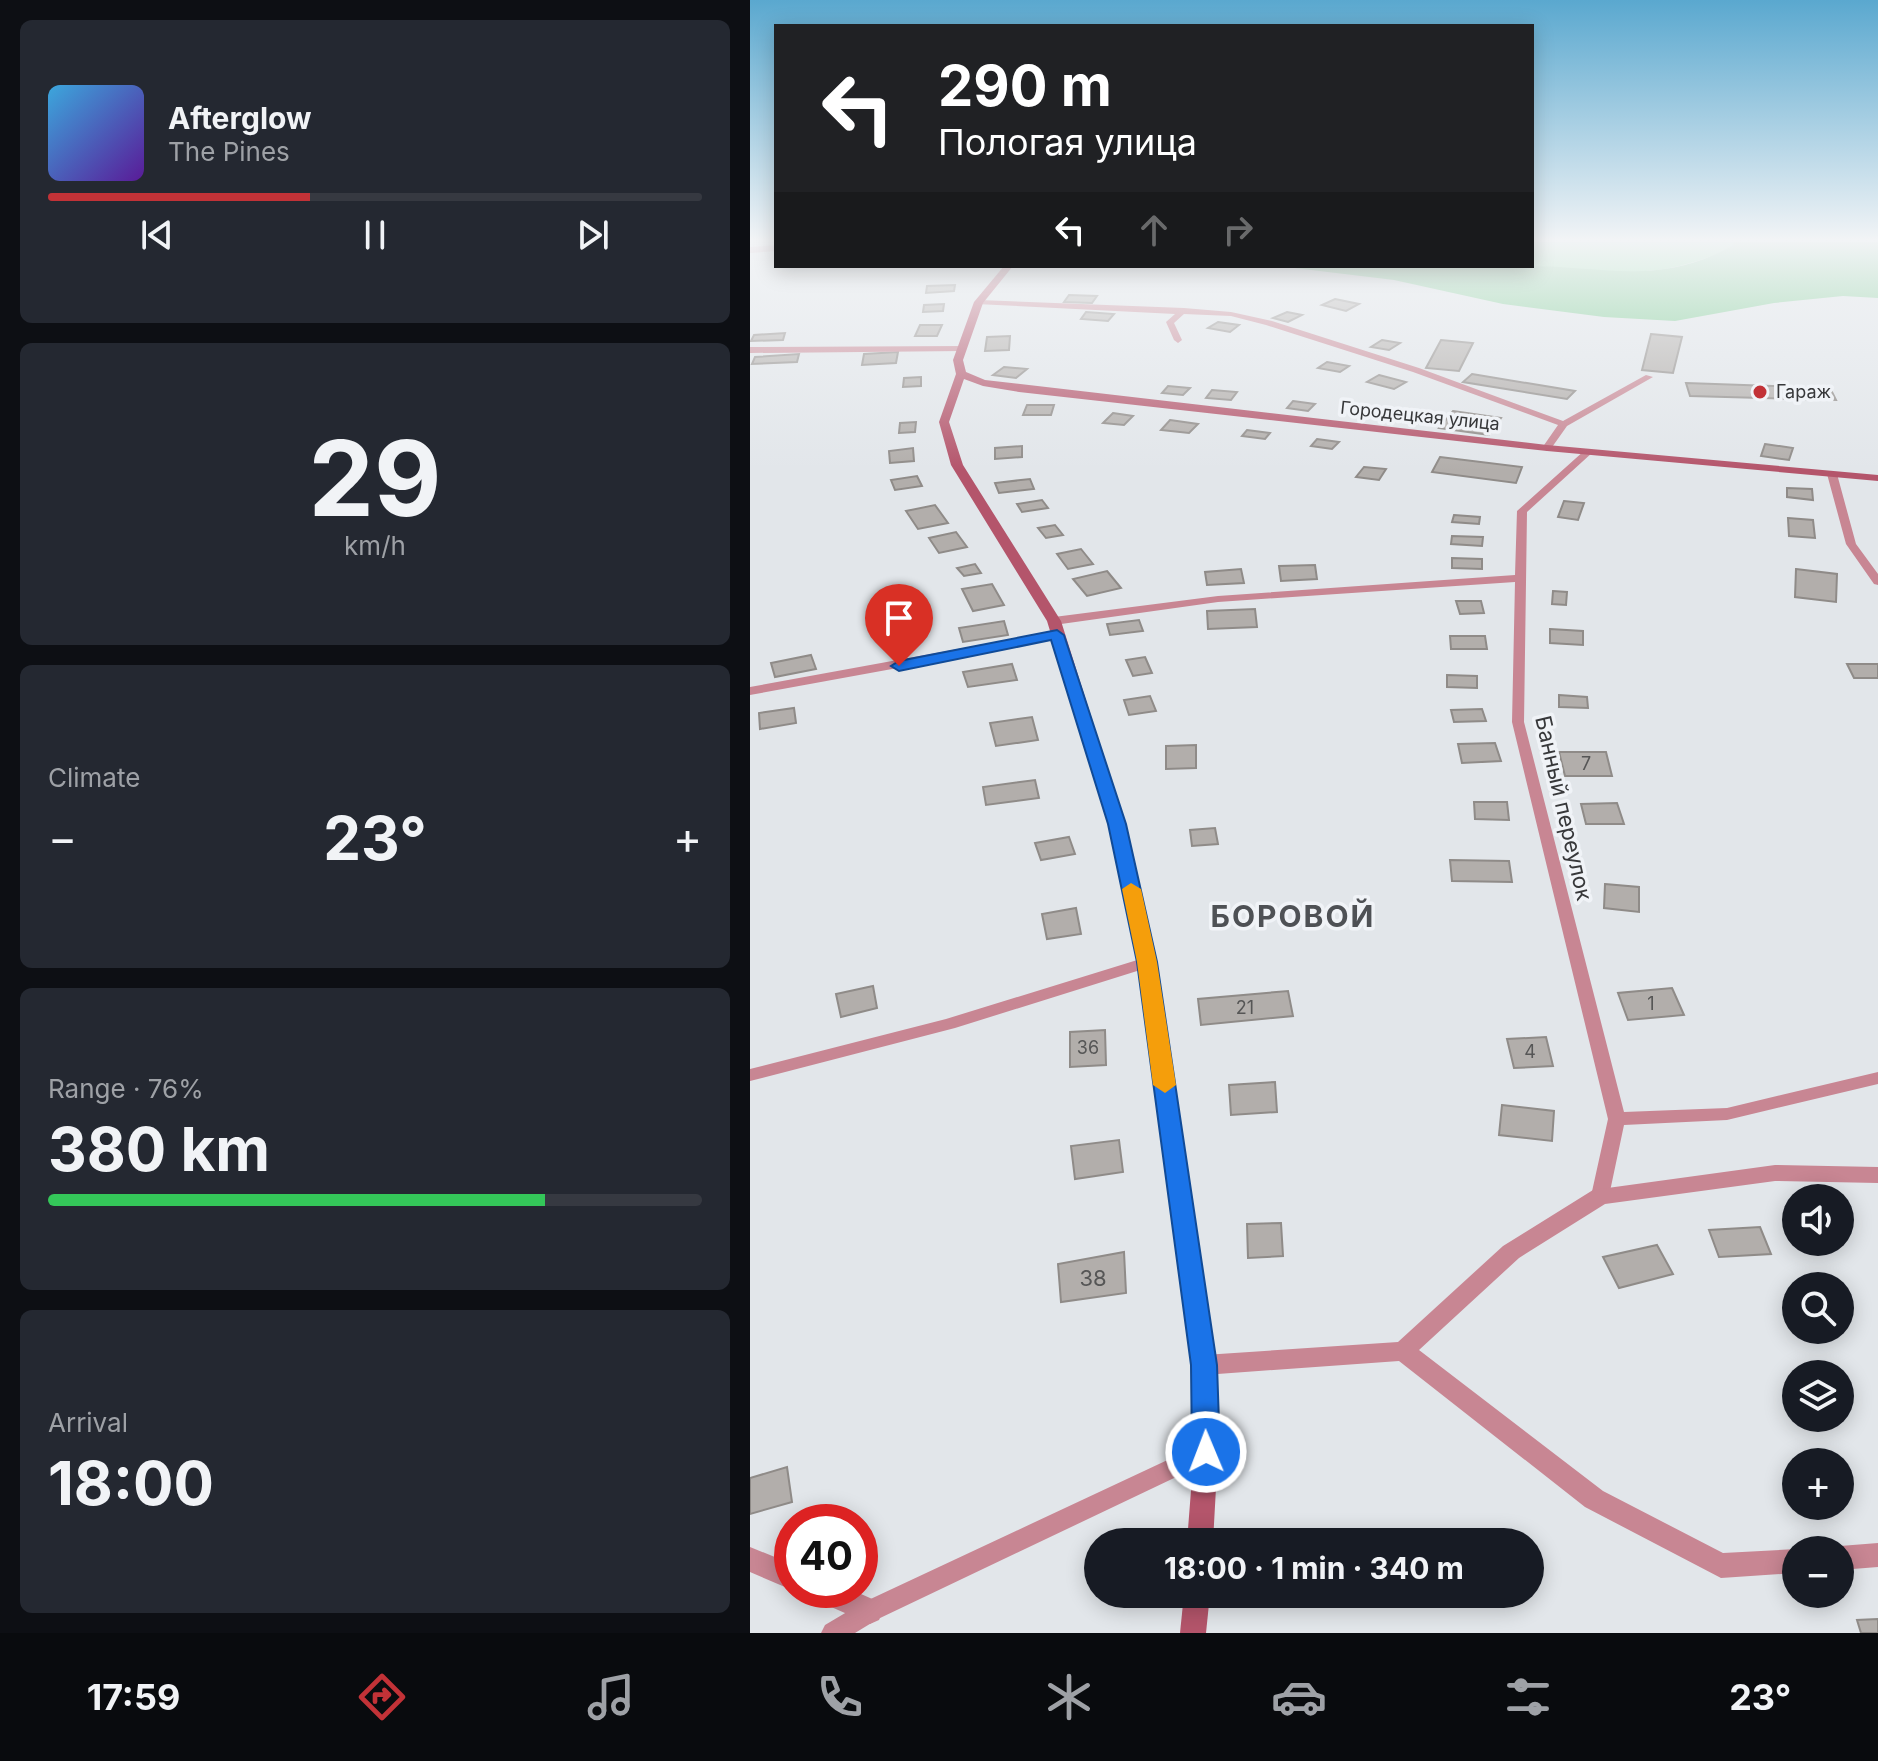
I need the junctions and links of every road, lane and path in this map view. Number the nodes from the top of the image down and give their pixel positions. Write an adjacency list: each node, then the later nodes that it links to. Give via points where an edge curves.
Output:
1 (973, 318): 5 (street)
2 (1174, 318): 4 (lane, via 1170,322)
3 (1249, 318): 9 (lane, via 1416,370)
4 (1178, 340)
5 (962, 348): 6 (lane); 7 (street)
6 (750, 350)
7 (961, 374): 10 (street, Городецкая улица, via 1019,389); 16 (street, via 944,422 957,465)
8 (1649, 377): 9 (lane)
9 (1564, 424): 10 (lane)
10 (1547, 448): 11 (street, Городецкая улица)
11 (1588, 452): 12 (street, Городецкая улица); 14 (lane, Банный переулок, via 1522,511)
12 (1832, 474): 13 (street, Городецкая улица); 15 (lane, via 1851,544)
13 (1878, 478)
14 (1518, 578): 16 (lane, via 1218,599); 21 (lane, Банный переулок, via 1518,722)
15 (1878, 582)
16 (1055, 628): 17 (street); 18 (street, via 1117,824)
17 (750, 691)
18 (1147, 962): 19 (lane, via 949,1024); 25 (street)
19 (750, 1075)
20 (1878, 1078): 21 (lane, via 1727,1114)
21 (1617, 1119): 23 (lane, Банный переулок)
22 (1878, 1175): 23 (street, via 1775,1173)
23 (1600, 1196): 24 (street, via 1511,1252)
24 (1403, 1351): 25 (street); 31 (street, via 1594,1499 1721,1566)
25 (1204, 1365): 26 (street)
26 (1206, 1452): 27 (street); 35 (lane)
27 (1201, 1528)
28 (1878, 1555): 29 (street)
29 (1854, 1557)
30 (750, 1559): 32 (street)
31 (1782, 1562)
32 (774, 1569)
33 (863, 1608): 35 (street)
34 (1196, 1608): 37 (street)
35 (870, 1611): 36 (lane)
36 (833, 1633)
37 (1193, 1633)

